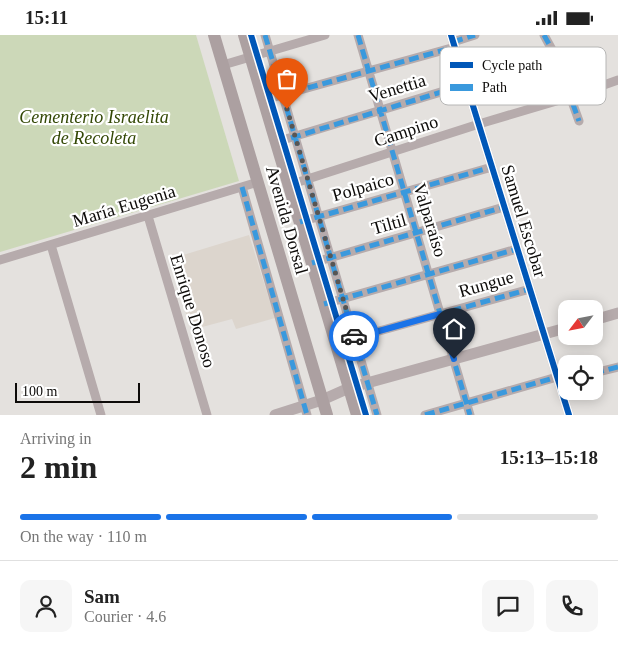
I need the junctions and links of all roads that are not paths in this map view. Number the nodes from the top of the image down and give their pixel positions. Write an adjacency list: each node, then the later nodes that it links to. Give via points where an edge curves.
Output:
1 (214, 35): 12 (main road, Avenida Dorsal)
2 (244, 35): 11 (main road, Avenida Dorsal)
3 (265, 35): 10 (street, Avenida Dorsal)
4 (325, 35): 10 (street)
5 (358, 35): 13 (street, Valparaíso)
6 (475, 35): 8 (street)
7 (544, 35): 9 (street)
8 (453, 41): 13 (street)
9 (551, 47)
10 (270, 51): 11 (street); 17 (street, Avenida Dorsal)
11 (251, 57): 12 (street); 18 (main road, Avenida Dorsal)
12 (223, 65): 30 (main road, Avenida Dorsal)
13 (369, 71): 17 (street); 22 (street, Valparaíso)
14 (618, 80): 15 (street, Campino)
15 (606, 84)
16 (440, 92): 22 (street, Venettia)
17 (283, 95): 18 (street); 25 (street, Avenida Dorsal)
18 (264, 100): 26 (main road, Avenida Dorsal)
19 (473, 105): 24 (street, Samuel Escobar)
20 (543, 105): 24 (street, Campino)
21 (573, 105): 23 (street)
22 (380, 111): 25 (street, Venettia); 27 (street, Valparaíso)
23 (579, 121)
24 (479, 124): 27 (street, Campino); 28 (street, Samuel Escobar)
25 (295, 137): 26 (street, Venettia); 29 (street, Avenida Dorsal)
26 (276, 142): 31 (main road, Avenida Dorsal)
27 (393, 152): 29 (street, Campino); 33 (street, Valparaíso)
28 (492, 167): 33 (street, Polpaico); 34 (street, Samuel Escobar)
29 (307, 179): 31 (street, Campino); 36 (street, Avenida Dorsal)
30 (258, 182): 32 (street, María Eugenia); 62 (main road, Avenida Dorsal)
31 (289, 185): 37 (main road, Avenida Dorsal)
32 (242, 187): 35 (street, María Eugenia); 65 (street, Avenida Dorsal)
33 (404, 192): 36 (street, Polpaico); 38 (street, Valparaíso)
34 (504, 207): 38 (street, Tiltil); 40 (street, Samuel Escobar)
35 (148, 215): 39 (street, María Eugenia); 67 (street, Enrique Donoso)
36 (318, 217): 37 (street, Polpaico); 41 (street, Avenida Dorsal)
37 (300, 222): 43 (main road, Avenida Dorsal)
38 (416, 233): 41 (street, Tiltil); 44 (street, Valparaíso)
39 (51, 245): 42 (street, María Eugenia); 66 (street)
40 (517, 249): 44 (street); 45 (street, Samuel Escobar)
41 (330, 258): 43 (street, Tiltil); 46 (street, Avenida Dorsal)
42 (0, 260)
43 (312, 263): 47 (main road, Avenida Dorsal)
44 (429, 274): 46 (street); 49 (street, Valparaíso)
45 (530, 289): 49 (street, Rungue); 52 (street, Samuel Escobar)
46 (342, 298): 47 (street); 53 (street, Avenida Dorsal)
47 (324, 304): 54 (main road, Avenida Dorsal)
48 (618, 313): 50 (street)
49 (440, 314): 53 (street, Rungue); 55 (street, Valparaíso)
50 (603, 317)
51 (558, 330): 52 (street)
52 (544, 334): 55 (street); 58 (street, Samuel Escobar)
53 (354, 338): 54 (street, Rungue); 60 (street, Avenida Dorsal)
54 (336, 343): 61 (main road, Avenida Dorsal)
55 (454, 359): 60 (street); 64 (street, Valparaíso)
56 (618, 367): 57 (street)
57 (603, 371)
58 (558, 372)
59 (558, 381): 64 (street)
60 (368, 383): 61 (street); 71 (street, Avenida Dorsal)
61 (349, 388): 62 (street); 70 (main road, Avenida Dorsal)
62 (322, 400): 65 (street); 69 (main road, Avenida Dorsal)
63 (566, 400): 74 (street, Samuel Escobar)
64 (467, 403): 72 (street); 73 (street, Valparaíso)
65 (306, 411): 68 (street)
66 (101, 415)
67 (207, 415)
68 (275, 415)
69 (327, 415)
70 (357, 415)
71 (377, 415)
72 (425, 415)
73 (470, 415)
74 (569, 415)

